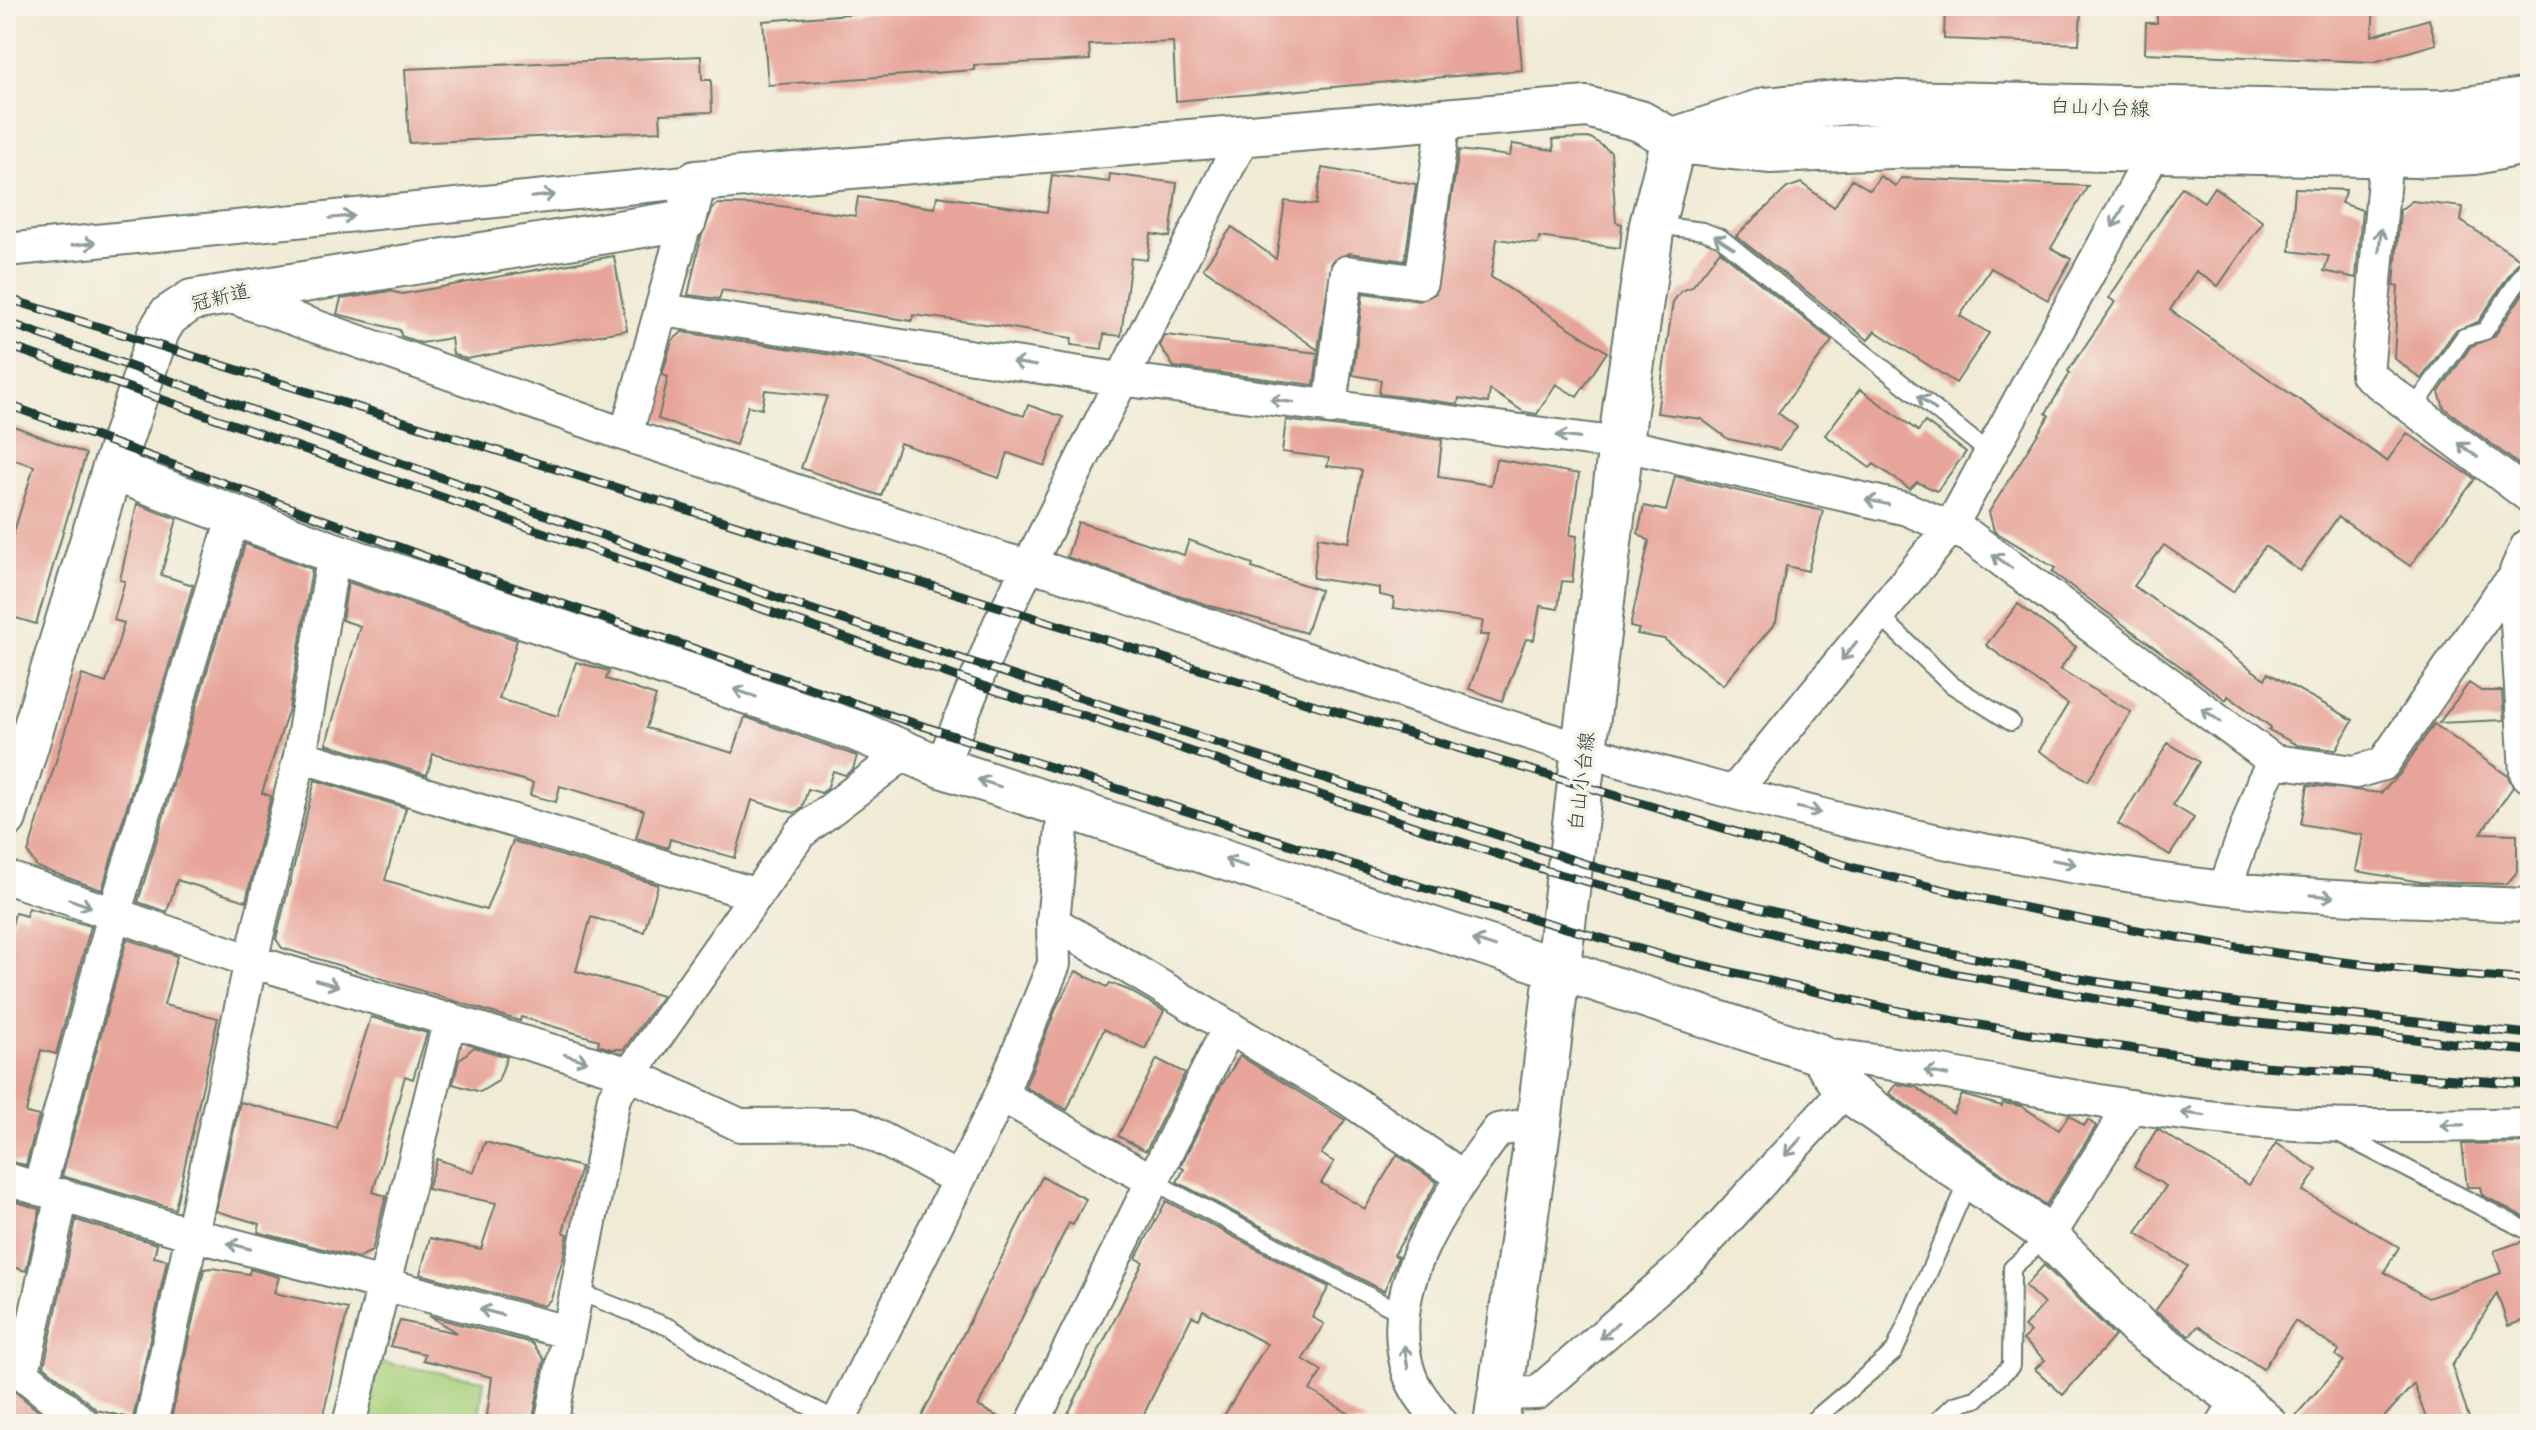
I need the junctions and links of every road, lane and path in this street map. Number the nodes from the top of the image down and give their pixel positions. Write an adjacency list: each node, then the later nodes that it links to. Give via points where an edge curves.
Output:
1 (2530, 100): 4 (main road, 白山小台線, via 2446,112 1848,102 1766,110)
2 (1444, 120): 3 (street); 4 (street, via 1587,107 1640,121); 16 (street, via 1421,282 1347,272)
3 (1243, 137): 8 (street); 15 (street)
4 (1674, 140): 6 (main road, 白山小台線, via 1769,151 1916,145); 10 (main road, 白山小台線)
5 (2530, 141): 7 (main road, 白山小台線, via 2446,154)
6 (2156, 149): 7 (main road, 白山小台線); 20 (street, one-way to 20)
7 (2386, 155): 17 (street, one-way to 7, via 2367,374)
8 (708, 180): 9 (street); 11 (street, one-way to 8)
9 (686, 220): 13 (street, 冠新道); 14 (street)
10 (1652, 225): 19 (main road, 白山小台線); 20 (lane, one-way to 10, via 1721,238)
11 (6, 250)
12 (2530, 263): 17 (lane, via 2485,331 2464,337)
13 (220, 293): 18 (street); 21 (street, 冠新道, via 182,305 168,316)
14 (663, 310): 15 (street, one-way to 14); 18 (street)
15 (1120, 379): 16 (street, one-way to 15); 27 (street)
16 (1330, 408): 19 (street, one-way to 16)
17 (2414, 408): 22 (street, one-way to 17)
18 (626, 435): 27 (street)
19 (1620, 444): 24 (street, one-way to 19, via 1907,509); 30 (main road, 白山小台線)
20 (1988, 452): 24 (street)
21 (112, 470): 23 (street); 37 (street, 冠新道)
22 (2530, 497)
23 (234, 515): 25 (street); 42 (street)
24 (1950, 528): 28 (street); 33 (street, one-way to 24, via 1969,536)
25 (334, 553): 31 (street); 32 (street, one-way to 25, via 857,731)
26 (2525, 560): 33 (street, via 2383,764 2355,772); 34 (street)
27 (1028, 565): 30 (street); 32 (street)
28 (1879, 615): 29 (lane, via 1952,685); 35 (street, one-way to 35)
29 (2011, 722)
30 (1584, 749): 35 (street); 45 (main road, 白山小台線)
31 (300, 756): 40 (street); 44 (street)
32 (923, 760): 36 (street, one-way to 32); 40 (street, via 800,833)
33 (2274, 761): 39 (street)
34 (2530, 772)
35 (1734, 792): 39 (street, one-way to 39, via 1906,832)
36 (1064, 808): 43 (street); 45 (street, one-way to 36)
37 (6, 818)
38 (6, 877): 42 (street, one-way to 42)
39 (2225, 888): 41 (street, one-way to 41)
40 (757, 895): 49 (street)
41 (2530, 905)
42 (114, 915): 44 (street); 61 (street)
43 (1053, 922): 47 (street); 51 (street, via 1054,964)
44 (251, 961): 46 (street, one-way to 46); 63 (street)
45 (1556, 971): 48 (street); 53 (main road, 白山小台線)
46 (450, 1019): 49 (street, one-way to 49); 65 (street)
47 (1229, 1027): 56 (street); 60 (street, via 1203,1066)
48 (1819, 1054): 50 (street); 52 (street, one-way to 48)
49 (630, 1074): 57 (street, via 740,1125 853,1124); 66 (street, via 614,1097)
50 (1845, 1090): 58 (street); 70 (street, one-way to 70, via 1690,1260 1537,1393)
51 (1001, 1095): 57 (street); 60 (street, via 1093,1141)
52 (2131, 1106): 55 (street, one-way to 52); 64 (street)
53 (1539, 1123): 56 (street, via 1498,1130); 70 (main road, 白山小台線)
54 (2530, 1124): 55 (street, one-way to 55)
55 (2325, 1126): 62 (lane)
56 (1463, 1177): 67 (street, via 1429,1233)
57 (957, 1178): 72 (street)
58 (1969, 1178): 64 (street); 79 (lane, via 1894,1352)
59 (6, 1179): 61 (street)
60 (1151, 1180): 67 (lane); 77 (street)
61 (51, 1192): 63 (street); 69 (street)
62 (2530, 1232)
63 (191, 1234): 65 (street, one-way to 63); 74 (street)
64 (2049, 1236): 71 (street, via 2139,1328); 80 (lane, via 2012,1268 2011,1366 1976,1399 1954,1405)
65 (383, 1284): 68 (street, one-way to 65); 75 (street)
66 (574, 1290): 68 (street); 72 (lane, via 671,1328 731,1367)
67 (1403, 1314): 78 (street, one-way to 67, via 1409,1375)
68 (567, 1332): 76 (street)
69 (14, 1366): 73 (street)
70 (1499, 1409)
71 (2242, 1416)
72 (840, 1423)
73 (84, 1424)
74 (151, 1424)
75 (349, 1424)
76 (551, 1424)
77 (1032, 1424)
78 (1442, 1424)
79 (1809, 1424)
80 (1934, 1424)

